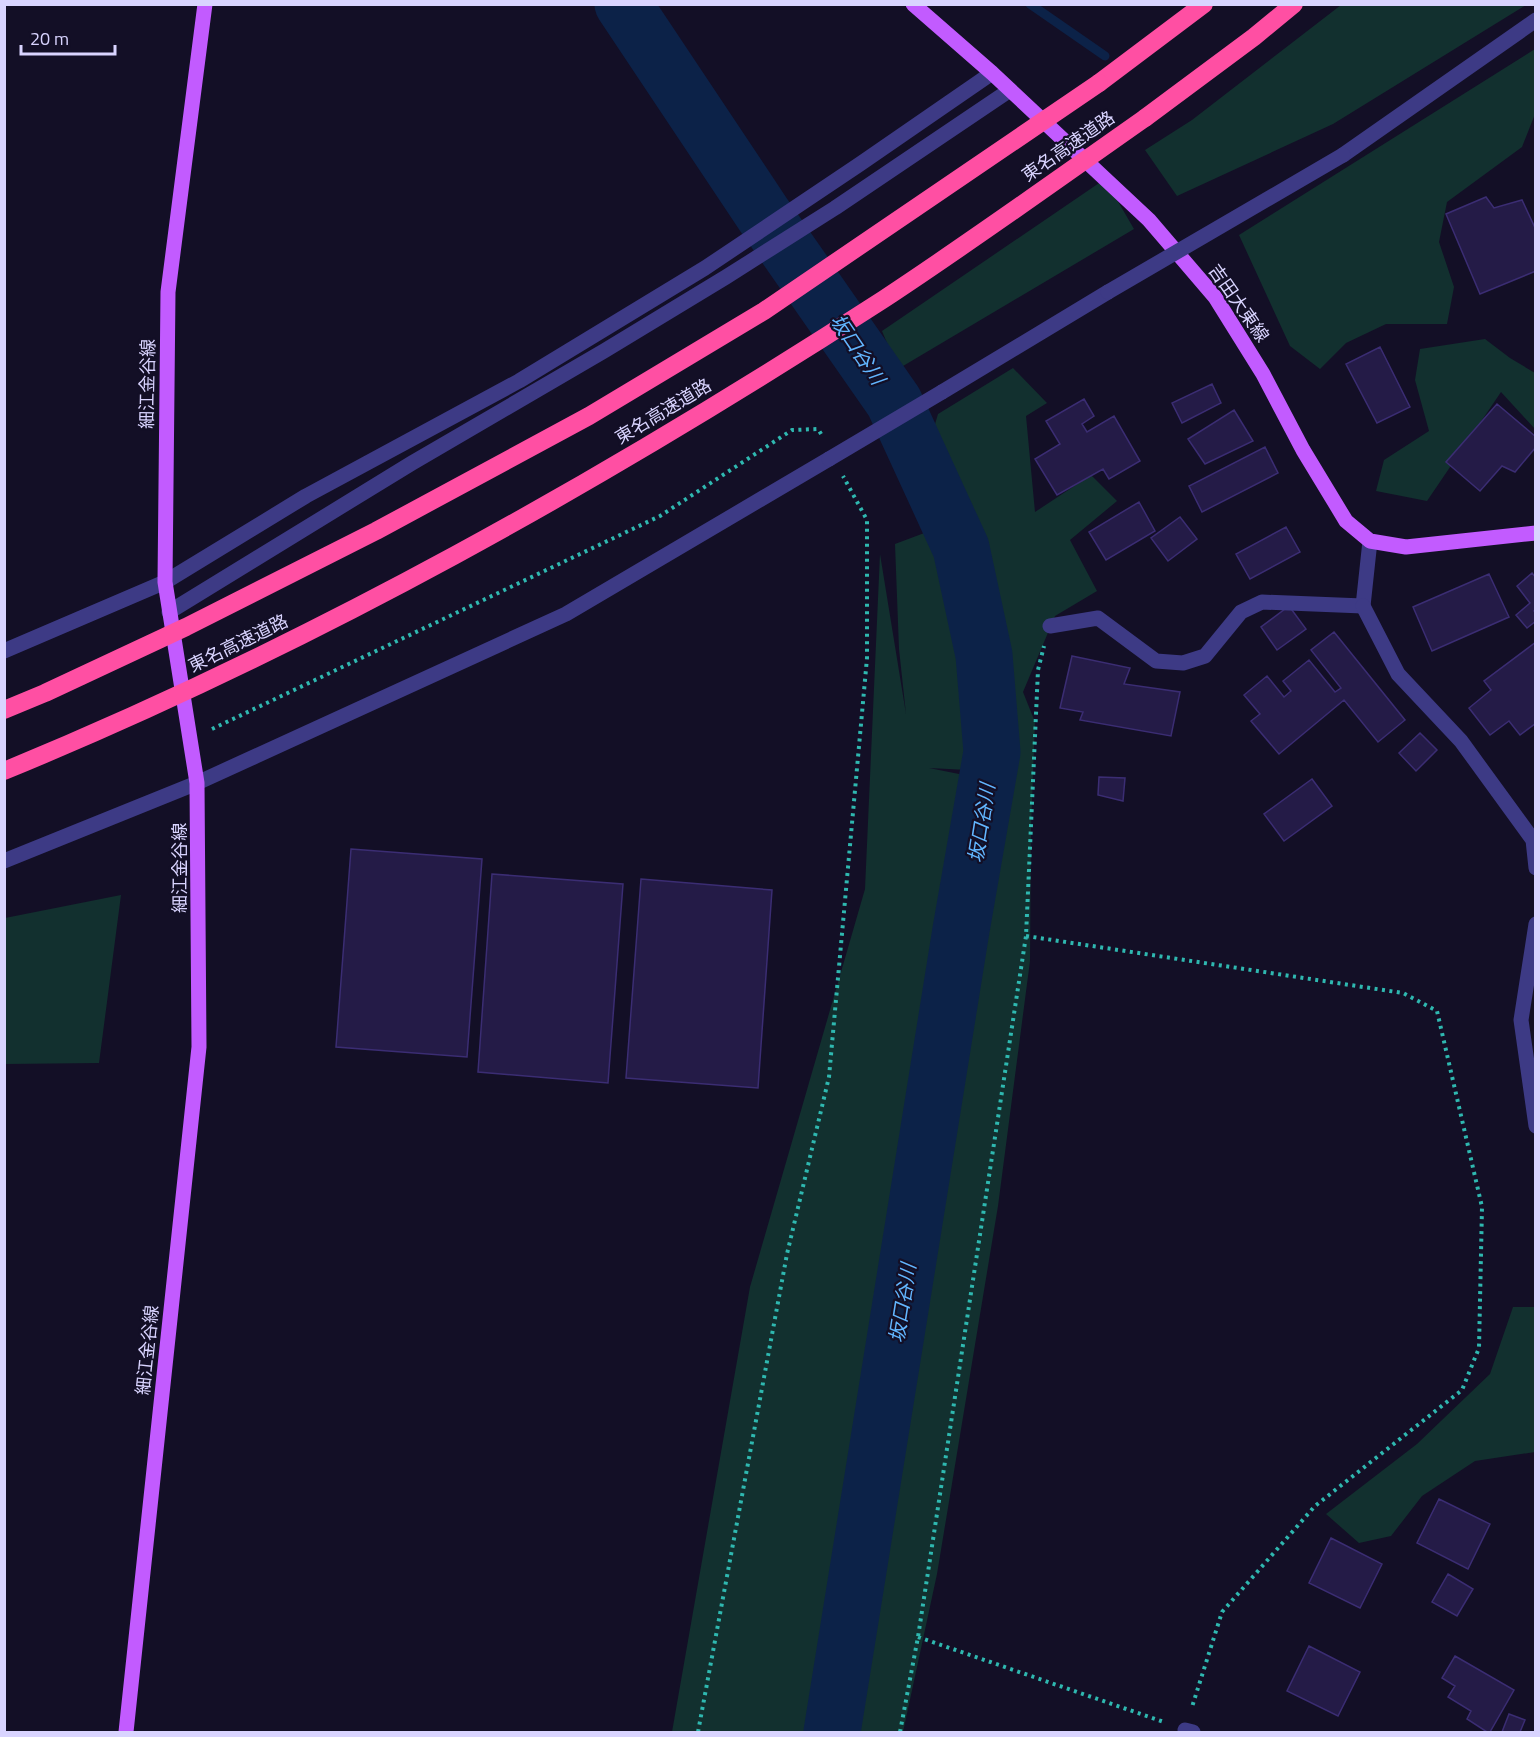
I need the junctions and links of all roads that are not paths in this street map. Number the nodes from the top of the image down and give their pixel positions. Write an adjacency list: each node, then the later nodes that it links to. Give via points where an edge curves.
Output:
1 (205, 4): 10 (main road, 細江金谷線, via 168,292)
2 (913, 4): 6 (main road, 吉田大東線)
3 (1204, 4): 15 (highway, 東名高速道路, bridge, via 1099,83 764,311 589,416 376,531 186,627)
4 (1294, 4): 16 (highway, 東名高速道路, bridge, via 1145,118 886,297 724,400 533,513 372,601 247,663)
5 (1536, 21): 17 (street, bridge, via 1342,155 566,614)
6 (992, 73): 7 (main road, 吉田大東線); 10 (street, via 705,268 519,381 306,496)
7 (1010, 90): 9 (main road, 吉田大東線, via 1149,220 1215,297 1346,521); 12 (street, via 726,277)
8 (1536, 532): 9 (main road, via 1406,547)
9 (1370, 541): 11 (street)
10 (165, 582): 12 (main road, 細江金谷線); 14 (street)
11 (1363, 606): 13 (street, via 1262,602 1241,612 1205,656 1183,663 1156,661 1098,618); 19 (street, via 1398,674 1461,741 1533,840)
12 (169, 612): 17 (main road, 細江金谷線)
13 (1050, 626)
14 (4, 651)
15 (4, 710)
16 (4, 771)
17 (197, 783): 18 (street); 22 (main road, 細江金谷線, via 199,1047)
18 (4, 861)
19 (1536, 868)
20 (1536, 924): 21 (street, via 1521,1020)
21 (1536, 1126)
22 (126, 1732)

